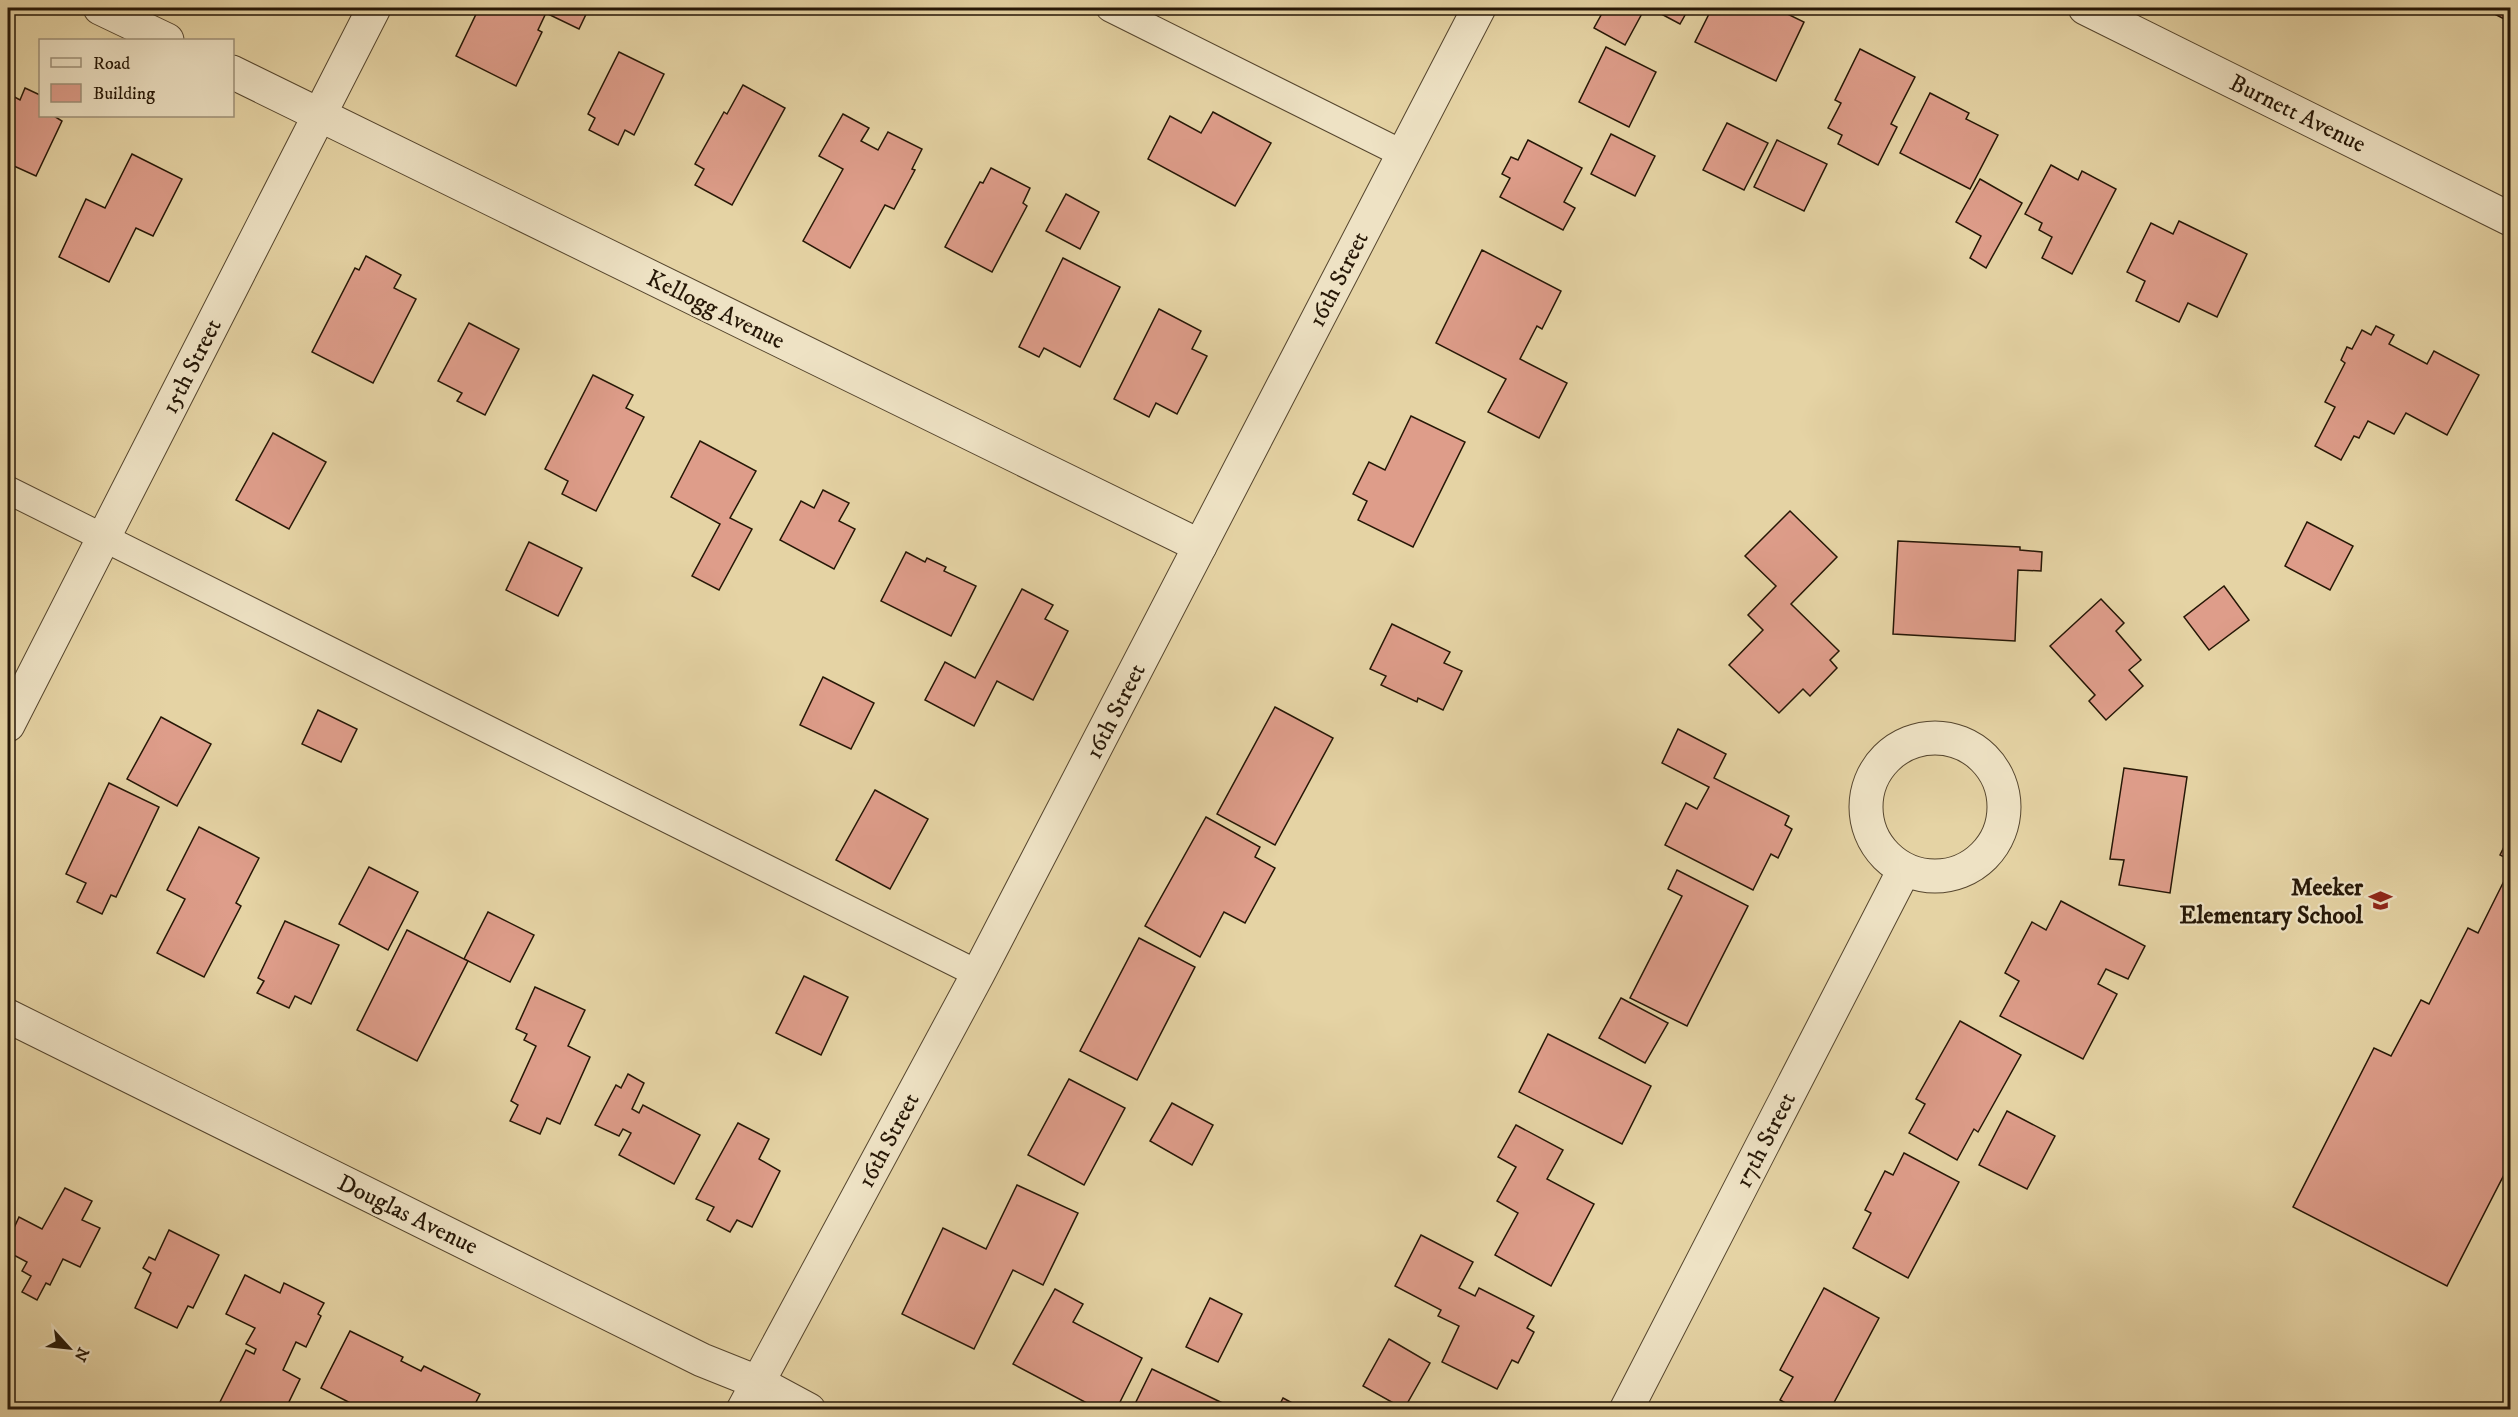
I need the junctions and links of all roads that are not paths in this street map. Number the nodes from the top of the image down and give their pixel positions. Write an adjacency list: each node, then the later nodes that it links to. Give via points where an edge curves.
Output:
1 (100, 8): 6 (street)
2 (374, 8): 8 (street, 15th Street)
3 (1110, 8): 9 (lane)
4 (1479, 8): 9 (street, 16th Street)
5 (2085, 8): 10 (street, Burnett Avenue)
6 (165, 39)
7 (234, 73): 8 (street, Kellogg Avenue)
8 (319, 115): 12 (street, 15th Street); 13 (street, Kellogg Avenue)
9 (1403, 154): 13 (street, 16th Street)
10 (2511, 219)
11 (8, 490): 12 (lane)
12 (104, 537): 14 (street, 15th Street); 16 (lane)
13 (1200, 546): 16 (street, 16th Street)
14 (8, 725)
15 (1904, 870): 15 (street, via 1936,876 1968,868 1985,855 1997,837 2005,817 2004,795 1997,774 1984,757 1964,743 1941,737 1917,739 1878,766 1868,788 1866,812 1872,836 1885,855); 20 (street, 17th Street)
16 (978, 974): 18 (street, 16th Street)
17 (8, 1016): 18 (street, Douglas Avenue, via 702,1360)
18 (750, 1396): 19 (street, Douglas Avenue)
19 (809, 1410)
20 (1626, 1410)

